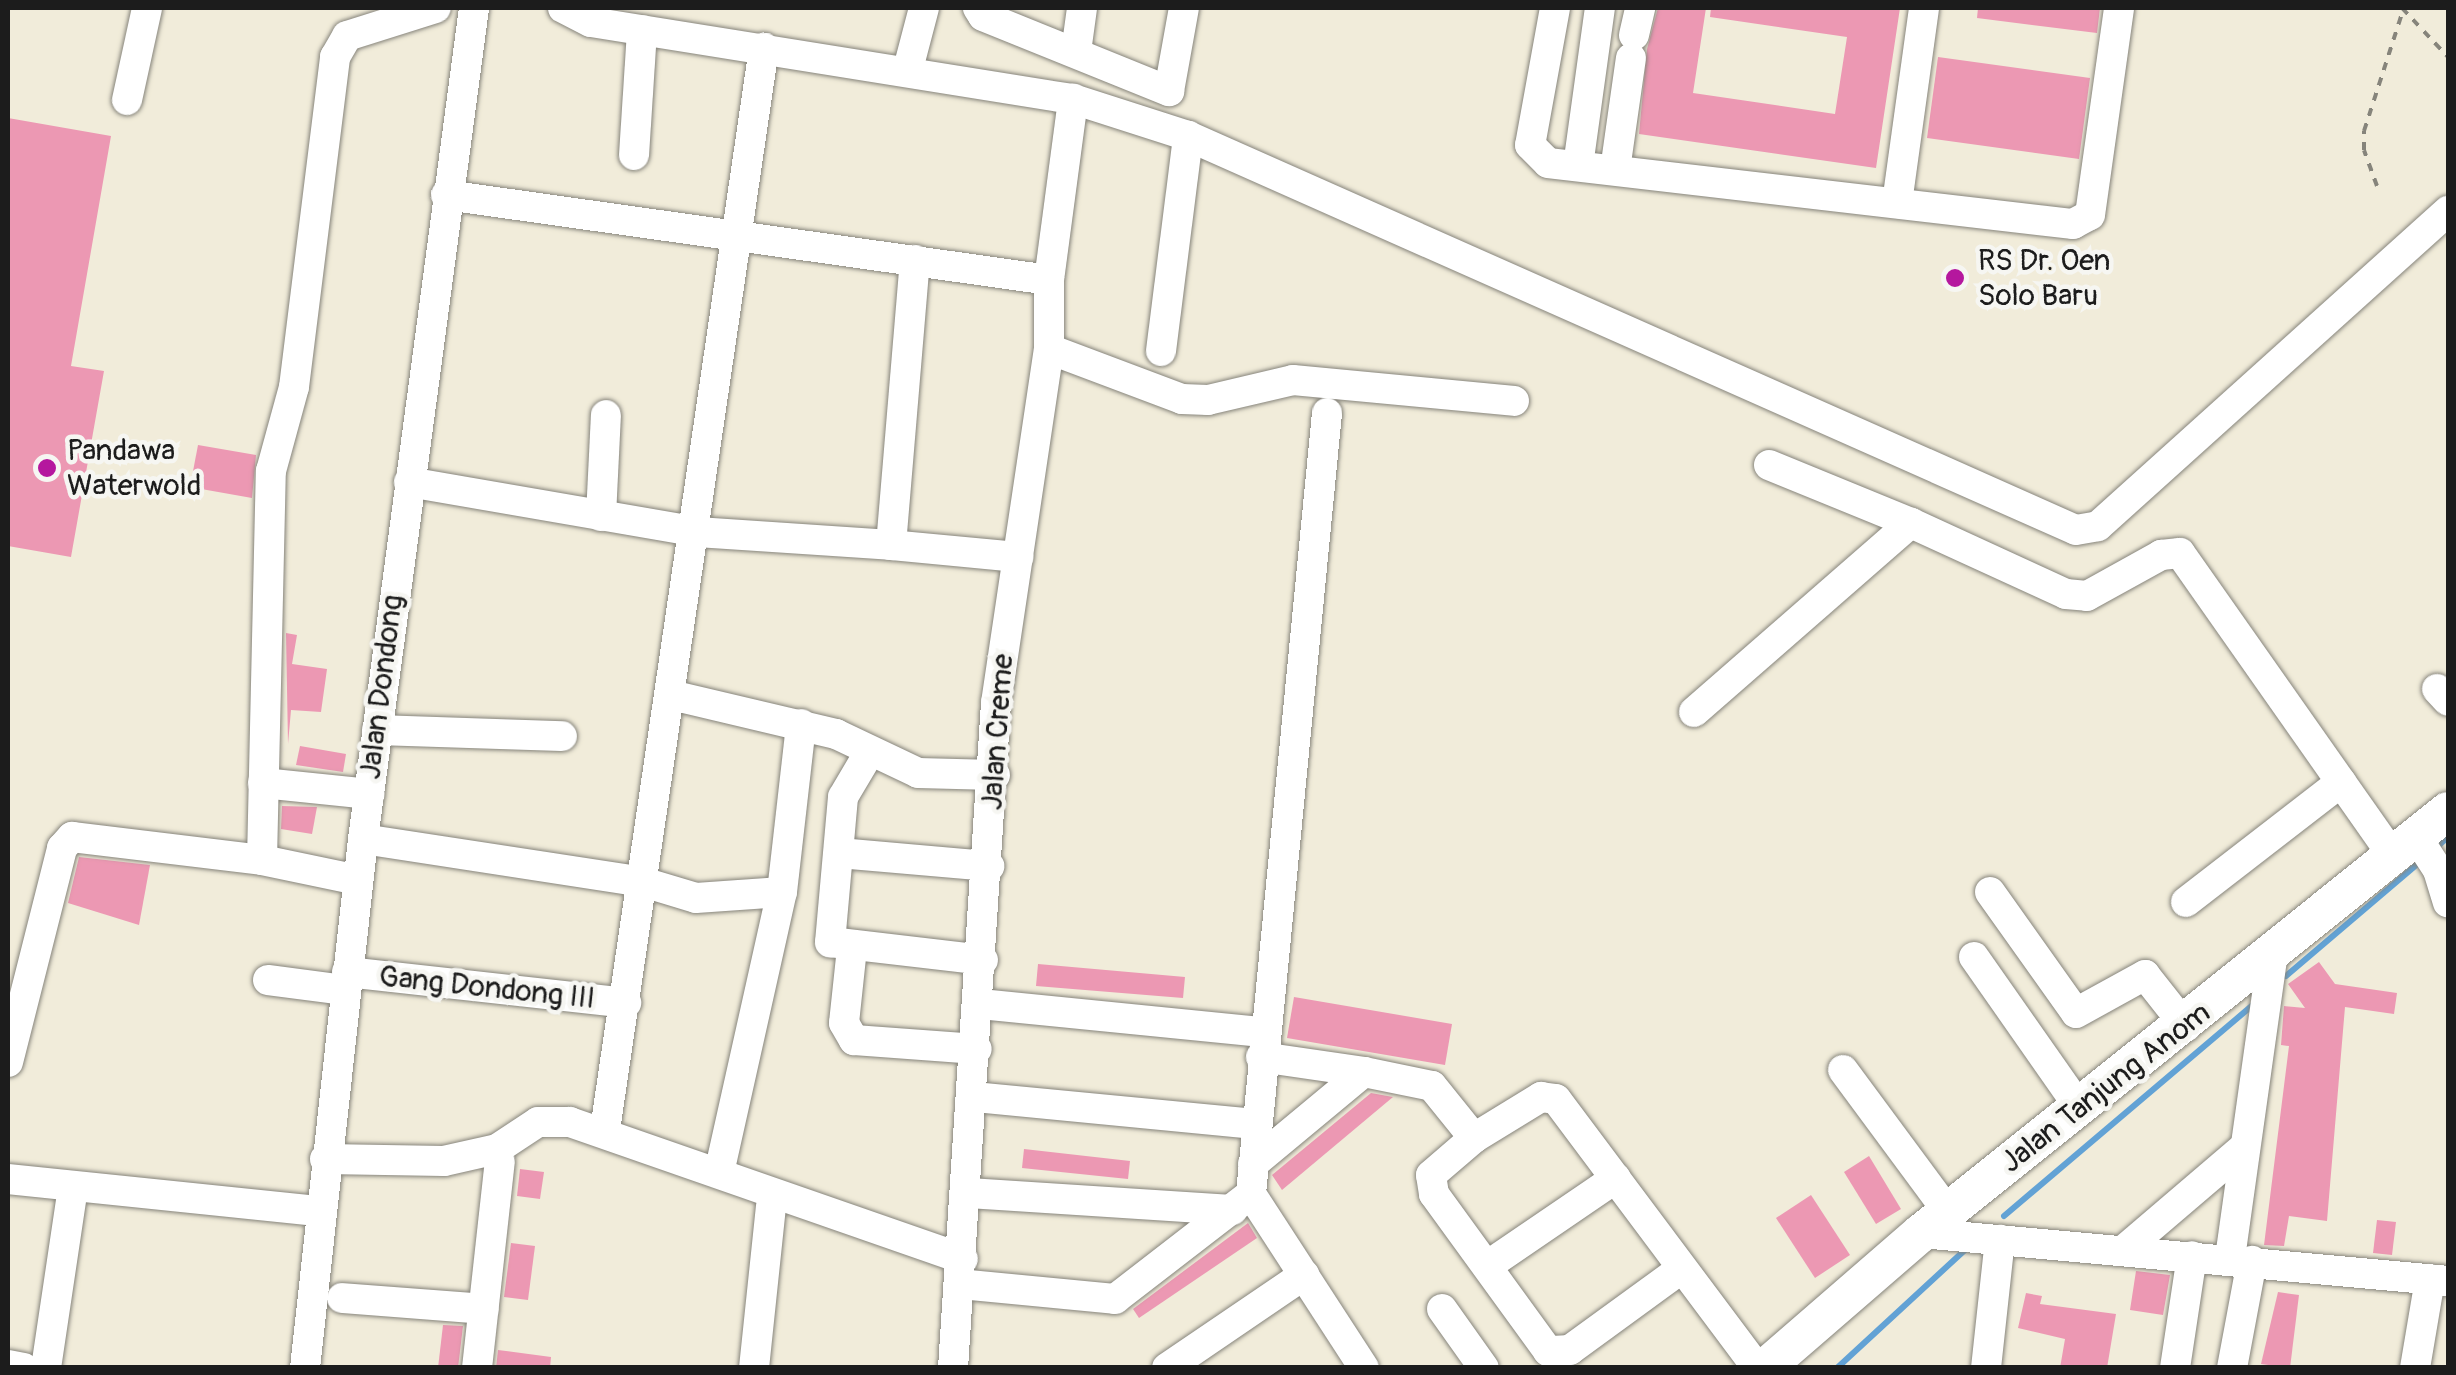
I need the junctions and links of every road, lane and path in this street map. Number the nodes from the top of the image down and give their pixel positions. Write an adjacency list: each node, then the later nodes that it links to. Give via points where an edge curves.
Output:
1 (147, 8): 21 (street)
2 (436, 8): 54 (street, via 347,36 335,57 294,387 270,470)
3 (474, 8): 28 (street, Jalan Dondong)
4 (563, 8): 14 (street)
5 (924, 8): 20 (street)
6 (978, 8): 18 (street)
7 (1082, 8): 18 (street)
8 (1184, 8): 18 (street, via 1170,91)
9 (1555, 8): 25 (street, via 1530,145 1548,163)
10 (1600, 8): 25 (street)
11 (1924, 8): 29 (street)
12 (2118, 8): 29 (street, via 2090,214 2062,223)
13 (2402, 9): 19 (path); 27 (path, via 2364,131)
14 (599, 15): 15 (street)
15 (642, 30): 17 (street); 24 (street)
16 (1635, 34): 26 (street)
17 (764, 48): 20 (street); 31 (street)
18 (1076, 52)
19 (2448, 58)
20 (908, 69): 22 (street)
21 (126, 100)
22 (1073, 100): 23 (street); 33 (street, Jalan Creme)
23 (1188, 136): 30 (street, via 2076,530 2098,526); 35 (street)
24 (634, 155)
25 (1578, 166): 26 (street)
26 (1615, 170): 29 (street)
27 (2377, 186)
28 (446, 196): 31 (street); 40 (street, Jalan Dondong)
29 (1897, 203)
30 (2448, 211)
31 (737, 236): 32 (street); 43 (street)
32 (915, 260): 33 (street); 44 (street)
33 (1049, 280): 34 (street, Jalan Creme)
34 (1049, 349): 36 (street, via 1182,400 1294,380); 45 (street, Jalan Creme)
35 (1162, 351)
36 (1514, 400)
37 (1327, 413): 77 (street)
38 (606, 415): 41 (street)
39 (1769, 465): 42 (street)
40 (409, 482): 41 (street); 49 (street, Jalan Dondong)
41 (601, 516): 43 (street)
42 (1911, 523): 47 (street); 53 (street, via 2066,594 2087,596 2160,554 2180,553)
43 (697, 532): 44 (street); 46 (street)
44 (892, 545): 45 (street)
45 (1018, 557): 52 (street, Jalan Creme, via 996,704)
46 (670, 695): 48 (street); 63 (street)
47 (1694, 712)
48 (800, 724): 51 (street); 64 (street)
49 (376, 730): 50 (street); 55 (street, Jalan Dondong)
50 (562, 736)
51 (869, 754): 52 (street, via 918,773); 59 (street, via 843,797)
52 (995, 775): 61 (street, Jalan Creme)
53 (2340, 782): 58 (street); 66 (street)
54 (264, 783): 55 (street); 60 (street)
55 (368, 794): 57 (street, Jalan Dondong)
56 (2448, 811): 58 (main road, Jalan Tanjung Anom)
57 (363, 839): 62 (street, Jalan Dondong); 63 (street)
58 (2404, 846): 67 (street, via 2438,870); 70 (main road, Jalan Tanjung Anom)
59 (839, 853): 61 (street); 68 (street, via 828,938)
60 (262, 860): 62 (street); 79 (street, via 67,841)
61 (989, 866): 71 (street, Jalan Creme)
62 (358, 880): 73 (street, Jalan Dondong)
63 (643, 882): 64 (street, via 696,898); 74 (street)
64 (782, 892): 90 (street)
65 (1990, 892): 76 (street, via 2076,1014 2146,975)
66 (2186, 902)
67 (2448, 903)
68 (852, 948): 71 (street); 78 (street, via 844,1023 854,1040)
69 (1974, 957): 83 (street)
70 (2272, 958): 76 (main road, Jalan Tanjung Anom); 87 (street)
71 (983, 960): 75 (street, Jalan Creme)
72 (268, 980): 73 (street, Gang Dondong III)
73 (346, 981): 74 (street, Gang Dondong III); 88 (street, Jalan Dondong)
74 (626, 1004): 85 (street)
75 (980, 1004): 77 (street); 78 (street, Jalan Creme)
76 (2186, 1027): 83 (main road, Jalan Tanjung Anom)
77 (1262, 1045): 81 (street); 84 (street)
78 (977, 1049): 82 (street, Jalan Creme)
79 (8, 1062)
80 (1843, 1070): 98 (street)
81 (1364, 1072): 86 (street, via 1432,1086); 94 (street)
82 (974, 1097): 84 (street); 95 (street, Jalan Creme)
83 (2079, 1107): 98 (main road, Jalan Tanjung Anom)
84 (1256, 1124): 94 (street)
85 (605, 1130): 88 (street, via 538,1122 496,1149 462,1158); 90 (street)
86 (1474, 1138): 91 (street, via 1549,1097); 103 (street, via 1434,1169 1430,1184)
87 (2241, 1150): 100 (street); 102 (street)
88 (325, 1159): 97 (street, Jalan Dondong)
89 (500, 1161): 110 (street)
90 (719, 1173): 105 (street)
91 (1616, 1178): 103 (street); 104 (street)
92 (8, 1179): 93 (street)
93 (73, 1187): 97 (street); 114 (street)
94 (1245, 1189): 95 (street); 105 (street, via 1115,1298); 106 (street)
95 (968, 1193): 105 (street, Jalan Creme)
96 (771, 1206): 117 (street)
97 (319, 1211): 115 (street, Jalan Dondong)
98 (1934, 1222): 99 (street); 122 (main road, Jalan Tanjung Anom)
99 (2000, 1240): 100 (street); 123 (street)
100 (2124, 1250): 101 (street)
101 (2192, 1256): 102 (street); 124 (street)
102 (2241, 1260): 107 (street); 125 (street)
103 (1487, 1266): 104 (street, via 1541,1345 1557,1354)
104 (1681, 1268): 121 (street)
105 (961, 1272): 118 (street, Jalan Creme)
106 (1304, 1275): 111 (street); 119 (street)
107 (2439, 1280): 126 (street)
108 (342, 1298): 110 (street)
109 (1442, 1309): 120 (street)
110 (484, 1310): 116 (street)
111 (1348, 1362)
112 (8, 1366): 113 (street)
113 (24, 1368)
114 (46, 1368)
115 (305, 1368)
116 (477, 1368)
117 (754, 1368)
118 (953, 1368)
119 (1167, 1368)
120 (1484, 1368)
121 (1757, 1368)
122 (1765, 1368)
123 (1986, 1368)
124 (2176, 1368)
125 (2232, 1368)
126 (2416, 1368)

